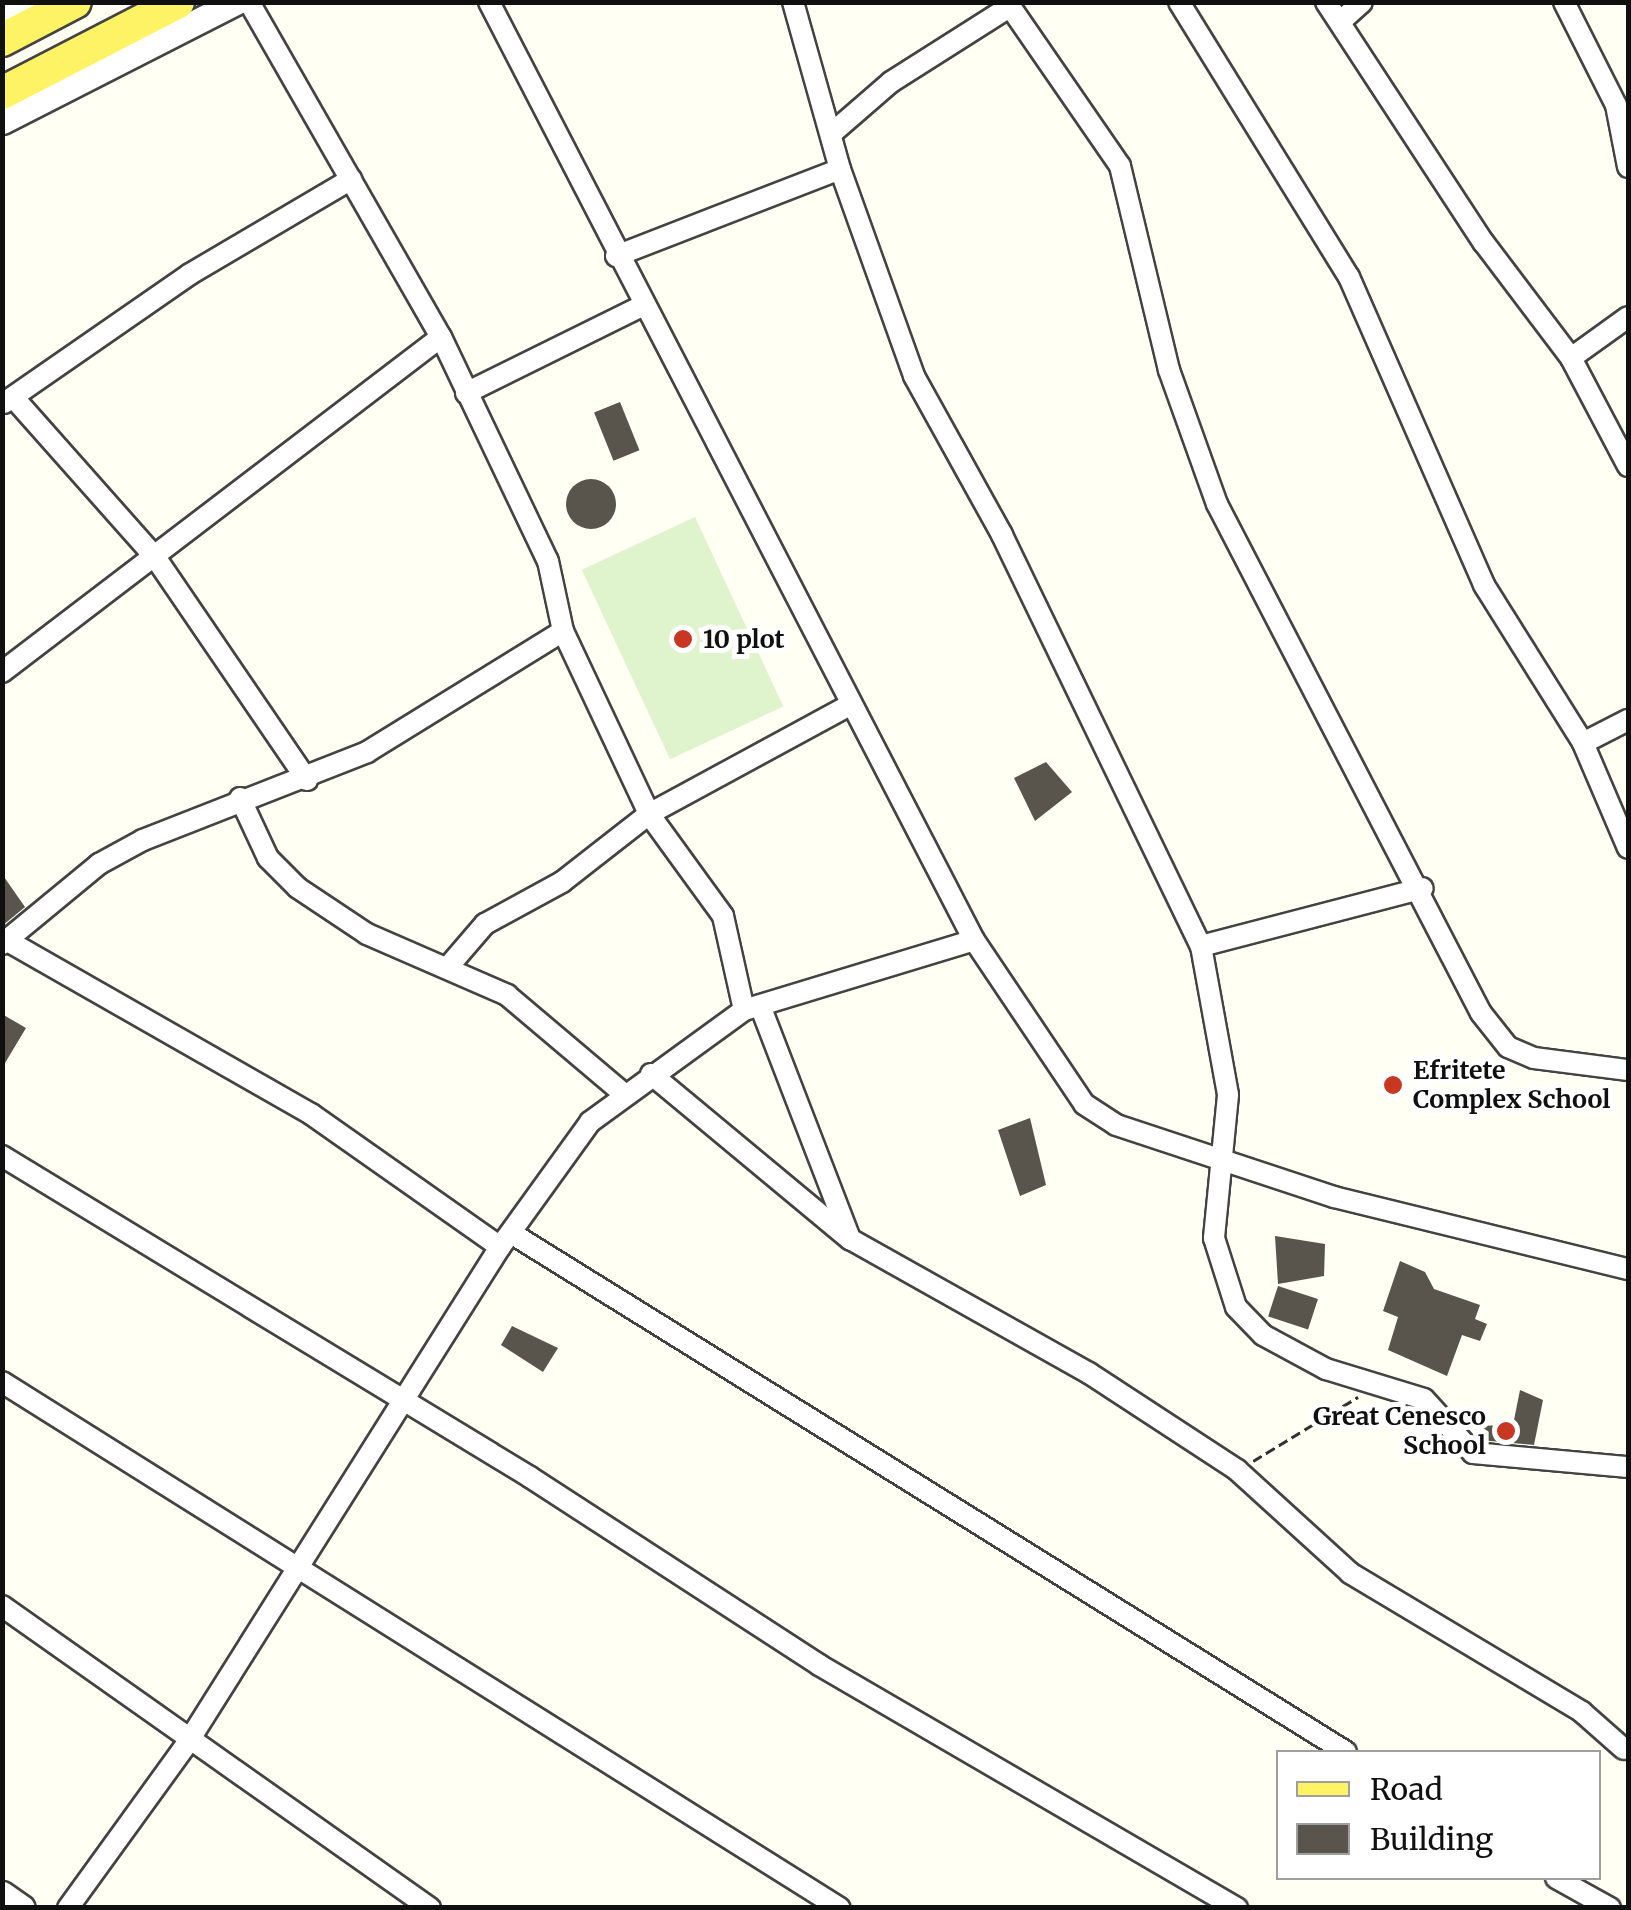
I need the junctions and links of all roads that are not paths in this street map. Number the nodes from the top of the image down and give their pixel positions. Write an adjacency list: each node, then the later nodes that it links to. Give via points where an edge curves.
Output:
1 (24, 2): 13 (street)
2 (74, 2): 15 (main road)
3 (178, 2): 16 (main road)
4 (236, 2): 17 (street)
5 (249, 2): 21 (street)
6 (489, 2): 22 (street)
7 (793, 2): 18 (street)
8 (1179, 2): 35 (street, via 1349,277 1484,585)
9 (1326, 2): 14 (street)
10 (1362, 2): 14 (street)
11 (1564, 2): 19 (street, via 1616,105)
12 (1008, 5): 18 (street, via 891,82); 40 (street, via 1120,166 1170,370 1217,504 1282,640)
13 (2, 14)
14 (1341, 21): 26 (street, via 1484,242)
15 (2, 40)
16 (2, 93)
17 (2, 121)
18 (831, 134): 20 (street)
19 (1628, 168)
20 (840, 169): 22 (street); 43 (street, via 914,376 1002,535)
21 (351, 179): 25 (street); 28 (street, via 190,274)
22 (616, 256): 23 (street)
23 (642, 306): 27 (street); 33 (street)
24 (1628, 317): 26 (street)
25 (442, 337): 27 (street); 30 (street)
26 (1571, 358): 29 (street)
27 (466, 393): 31 (street, via 548,561)
28 (8, 400): 30 (street)
29 (1628, 466)
30 (154, 557): 32 (street); 36 (street)
31 (564, 631): 36 (street); 38 (street)
32 (2, 672)
33 (850, 705): 38 (street); 41 (street)
34 (1628, 720): 35 (street)
35 (1583, 743): 39 (street)
36 (308, 780): 37 (street)
37 (240, 798): 42 (street, via 99,864); 44 (street, via 268,858 298,888 367,934)
38 (649, 814): 44 (street, via 562,882 485,924); 45 (street, via 713,894)
39 (1628, 848)
40 (1423, 888): 43 (street); 46 (street, via 1482,1013 1508,1047 1558,1064)
41 (974, 940): 45 (street); 50 (street, via 1084,1104 1116,1126)
42 (4, 942): 52 (street, via 311,1114)
43 (1201, 946): 50 (street, via 1228,1095)
44 (448, 967): 48 (street, via 508,995)
45 (752, 1009): 47 (street); 51 (street)
46 (1628, 1070)
47 (652, 1074): 48 (street); 51 (street)
48 (623, 1093): 52 (street, via 567,1149)
49 (2, 1156): 55 (street)
50 (1219, 1162): 53 (street, via 1457,1233); 56 (street, via 1214,1238 1236,1307 1262,1334 1372,1389 1424,1398 1464,1446 1486,1458)
51 (850, 1238): 60 (street, via 1089,1373 1237,1470 1350,1573 1582,1712)
52 (506, 1240): 55 (street); 61 (street)
53 (1628, 1269)
54 (2, 1382): 57 (street)
55 (407, 1405): 57 (street); 68 (street, via 937,1736)
56 (1628, 1468)
57 (300, 1571): 59 (street); 67 (street)
58 (2, 1606): 59 (street)
59 (188, 1742): 65 (street); 66 (street)
60 (1624, 1749)
61 (1343, 1750)
62 (1560, 1880): 69 (street)
63 (2, 1894): 64 (street)
64 (22, 1908)
65 (68, 1908)
66 (430, 1908)
67 (840, 1908)
68 (1237, 1908)
69 (1610, 1908)

